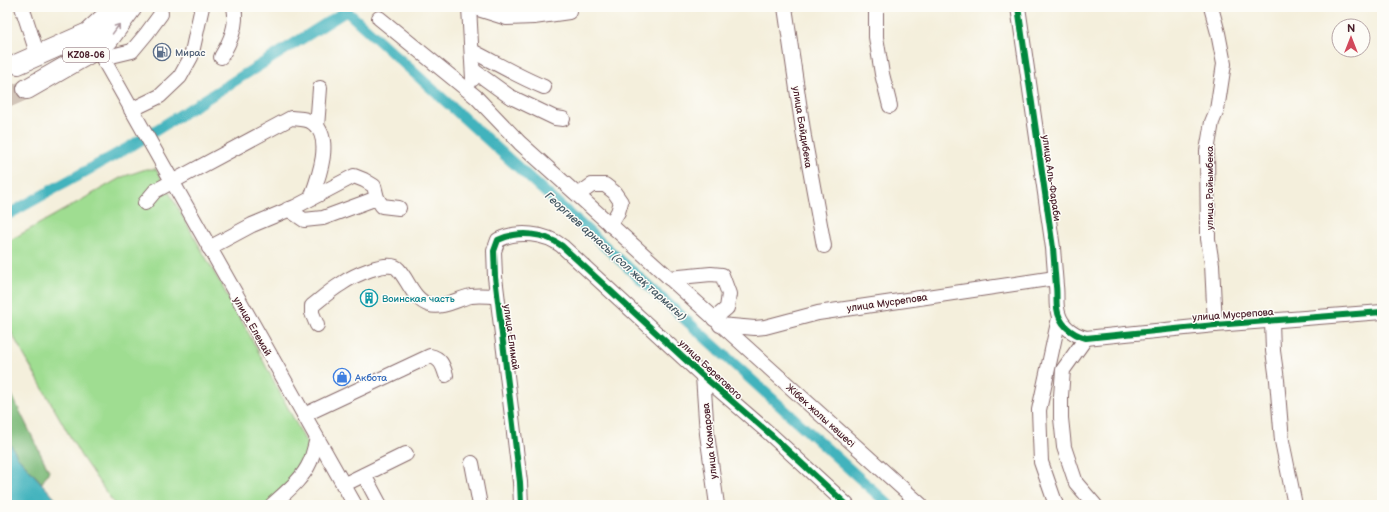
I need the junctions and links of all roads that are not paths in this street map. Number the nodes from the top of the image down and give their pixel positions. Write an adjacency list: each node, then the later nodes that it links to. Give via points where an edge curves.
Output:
1 (22, 7): 17 (street)
2 (116, 7): 15 (highway, KZ08-06)
3 (132, 7): 15 (highway, KZ08-06, one-way to 3, via 108,40)
4 (160, 7): 15 (street, via 161,14 132,50)
5 (202, 7): 26 (street, via 191,57 180,77 160,96)
6 (234, 7): 18 (street, via 234,26 229,44)
7 (469, 7): 16 (street)
8 (472, 7): 13 (street, via 507,18)
9 (786, 7): 38 (street, улица Байдибека, via 804,137)
10 (876, 7): 25 (street, via 876,37)
11 (1018, 7): 41 (street, улица Аль-Фараби)
12 (1211, 7): 48 (street, улица Райымбека, via 1224,64 1207,151 1208,239)
13 (569, 12)
14 (379, 18): 24 (street, Жібек жолы көшесі)
15 (96, 46): 17 (highway, KZ08-06); 23 (highway, KZ08-06); 26 (street, улица Елемай)
16 (472, 51): 20 (street); 22 (street)
17 (38, 56): 19 (highway, KZ08-06)
18 (221, 57)
19 (18, 64)
20 (473, 70): 24 (street); 27 (street, via 509,96 555,118)
21 (320, 88): 28 (street)
22 (544, 88)
23 (27, 89)
24 (476, 97): 30 (street, Жібек жолы көшесі, via 520,143)
25 (890, 106)
26 (133, 113): 29 (street, улица Елемай)
27 (563, 119)
28 (317, 127): 29 (street, via 312,122 292,118); 31 (street, via 324,140 323,153)
29 (172, 182): 33 (street, via 155,191); 39 (street, улица Елемай)
30 (578, 195): 36 (street, Жібек жолы көшесі); 36 (street, via 592,185 605,185 614,192 621,202)
31 (311, 198): 32 (street, via 354,176 374,186); 35 (street)
32 (377, 198): 34 (street, via 382,206); 35 (street, via 323,218 304,220)
33 (145, 203)
34 (399, 208)
35 (288, 210): 39 (street, via 252,225)
36 (610, 225): 40 (street, Жібек жолы көшесі)
37 (562, 246): 42 (street, улица Елимай, via 553,239 539,236 509,235 498,240 494,251); 51 (street, улица Берегового)
38 (824, 246)
39 (209, 248): 52 (street, улица Елемай)
40 (669, 278): 46 (street, Жібек жолы көшесі); 46 (street, via 722,275 729,294 727,308)
41 (1055, 278): 44 (street, улица Аль-Фараби); 46 (street, улица Мусрепова, via 840,309 765,327 755,328)
42 (496, 296): 47 (street, via 471,296 431,306 419,300 397,267 377,267 342,283 312,306); 62 (street, улица Елимай)
43 (1382, 312): 45 (street, улица Мусрепова)
44 (1059, 318): 49 (street, via 1075,335); 66 (street, улица Аль-Фараби, via 1039,410 1041,462)
45 (1272, 321): 48 (street, улица Мусрепова); 68 (street, via 1282,441)
46 (717, 322): 65 (street, Жібек жолы көшесі)
47 (317, 325)
48 (1215, 325): 49 (street, улица Мусрепова)
49 (1086, 338): 67 (street, via 1063,370 1061,418 1064,447 1076,483)
50 (446, 375): 52 (street, via 440,361 430,356)
51 (703, 376): 63 (street, улица Комарова); 64 (street, улица Берегового)
52 (304, 415): 53 (street, улица Елемай)
53 (317, 438): 57 (street, улица Елемай); 59 (street, via 310,462 301,477)
54 (406, 454): 56 (street)
55 (472, 463): 58 (street)
56 (364, 475): 57 (street); 61 (street)
57 (343, 485): 60 (street, улица Елемай)
58 (478, 504)
59 (272, 505)
60 (355, 505)
61 (380, 505)
62 (521, 505)
63 (717, 505)
64 (846, 505)
65 (921, 505)
66 (1056, 505)
67 (1095, 505)
68 (1295, 505)

